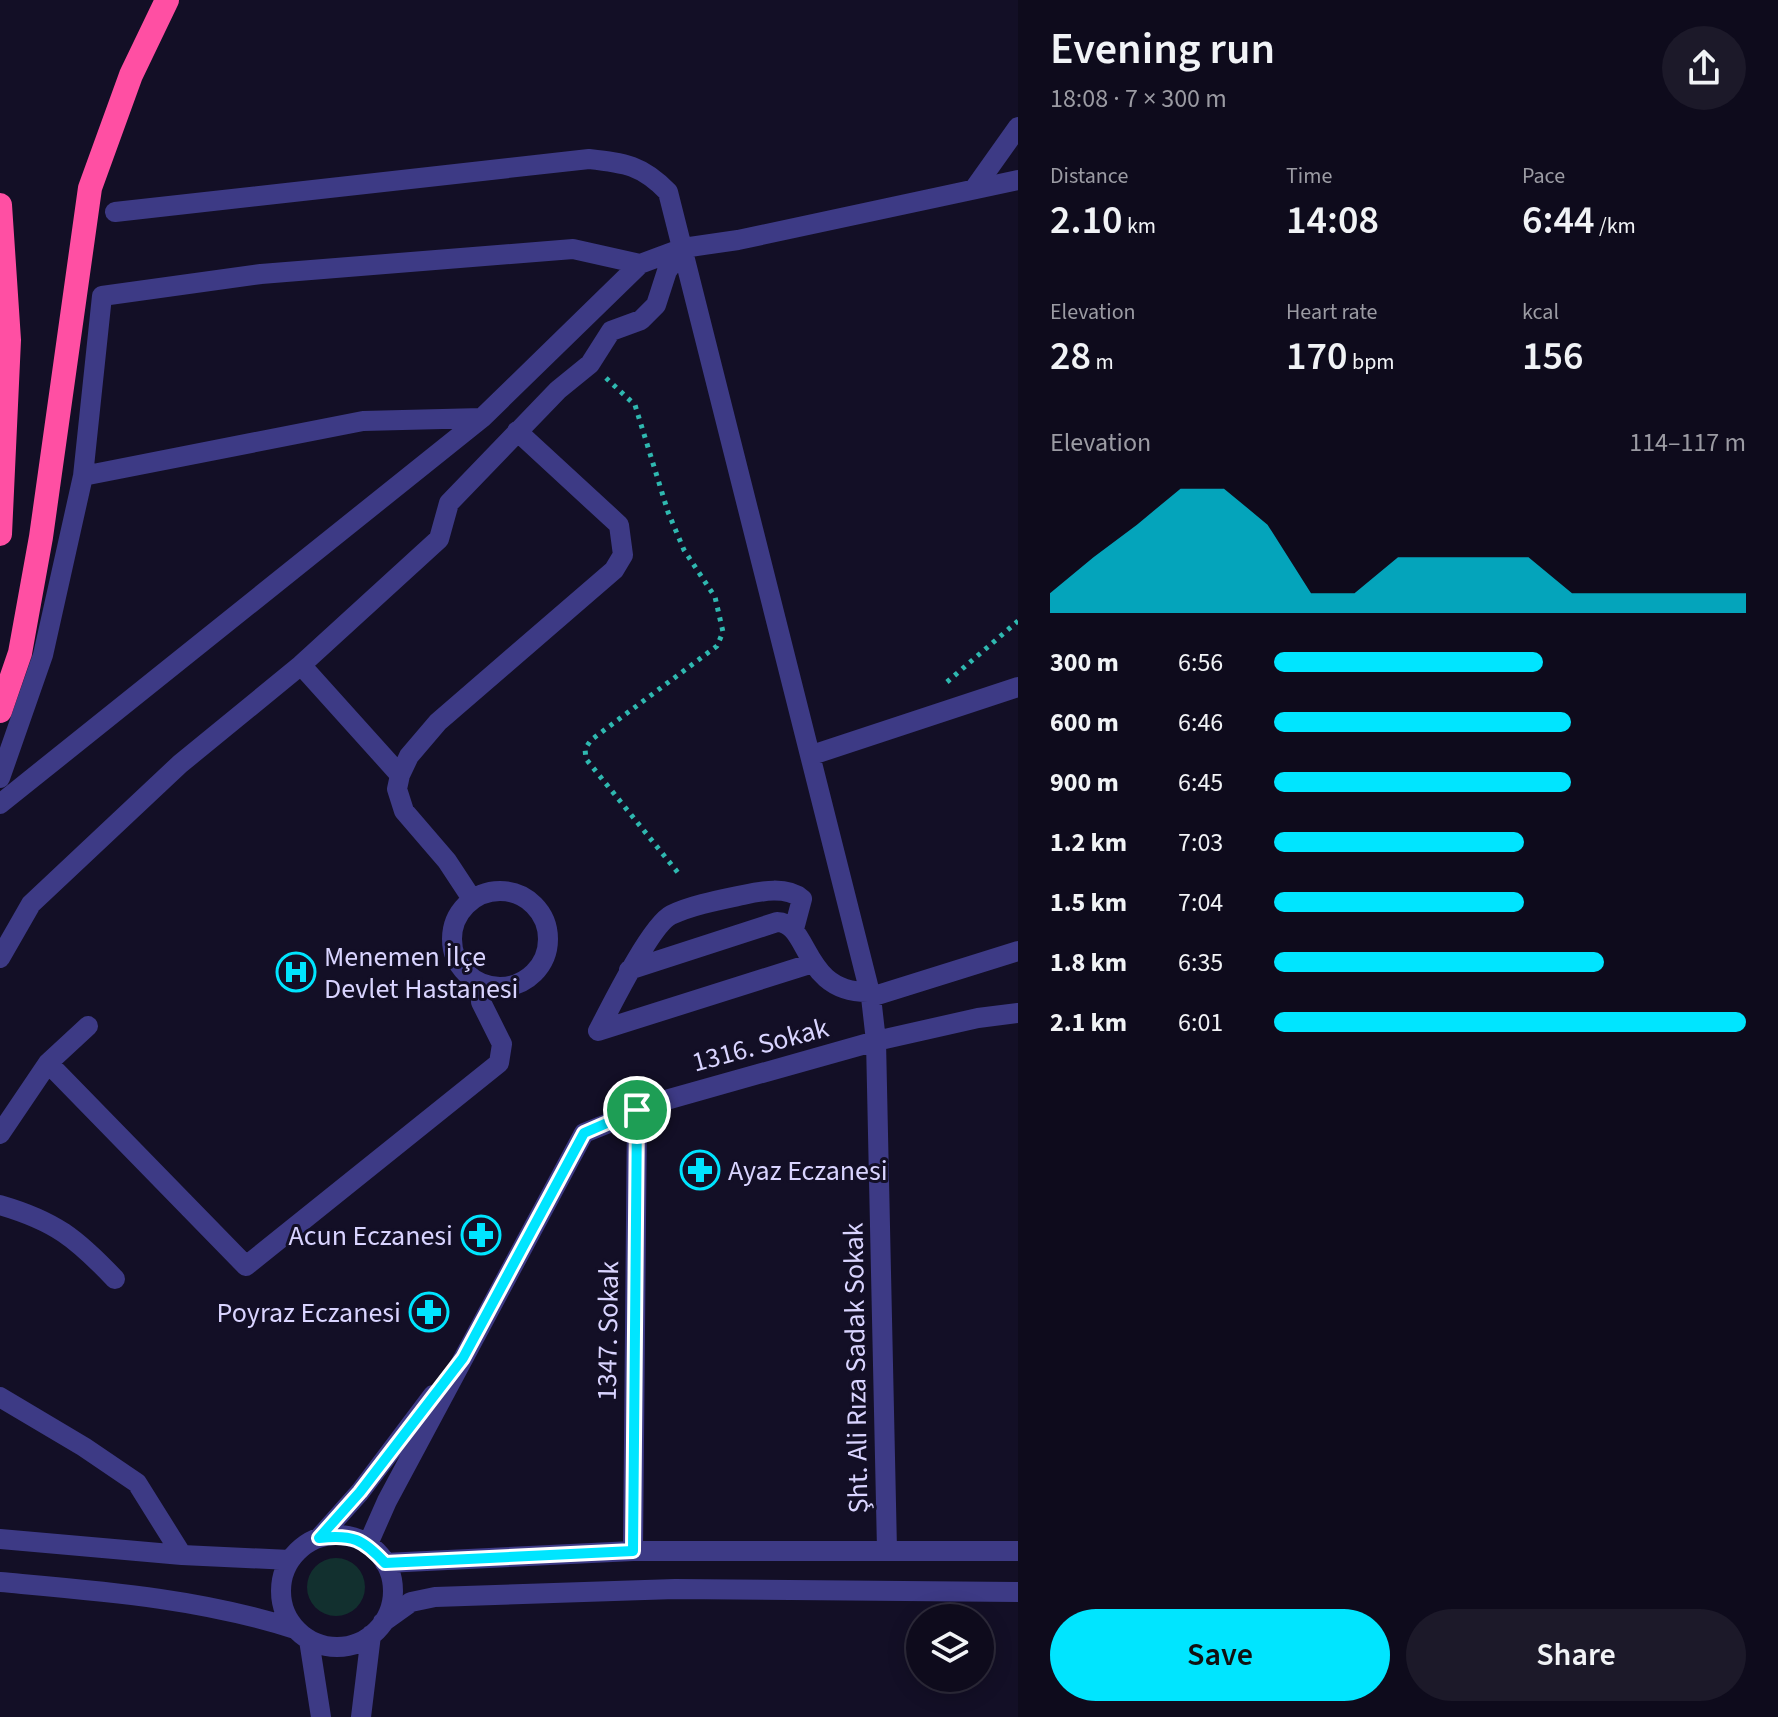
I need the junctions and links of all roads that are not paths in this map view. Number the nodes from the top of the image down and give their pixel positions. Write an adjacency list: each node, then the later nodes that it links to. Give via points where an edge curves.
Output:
1 (167, 0): 15 (highway, via 131,75 90,188 41,537 20,653)
2 (1018, 127): 4 (street)
3 (1018, 180): 4 (street)
4 (974, 189): 7 (street)
5 (0, 205): 12 (highway, via 9,340)
6 (115, 212): 7 (street, Şht. Ali Rıza Sadak Sokak, via 589,159 626,163 651,174 668,192)
7 (683, 248): 8 (street); 10 (street, via 667,271 656,305 641,320 611,331 590,364); 16 (street, Şht. Ali Rıza Sadak Sokak)
8 (640, 264): 9 (street); 11 (street, via 573,249 261,274 102,296)
9 (482, 418): 11 (street, via 363,421); 19 (street)
10 (517, 431): 13 (street, via 449,503 439,539); 17 (street, via 619,525 623,555 614,570 438,722)
11 (83, 476): 18 (street, via 43,655)
12 (0, 534)
13 (301, 665): 17 (street); 23 (street, via 180,764 31,904)
14 (1018, 687): 16 (street)
15 (0, 711)
16 (812, 755): 27 (street, Şht. Ali Rıza Sadak Sokak)
17 (400, 775): 20 (street, via 397,789 404,811)
18 (0, 778)
19 (0, 804)
20 (472, 899): 26 (street, via 454,922 451,937 459,966); 26 (street, via 487,892 520,895 539,911 549,935 547,951 529,979 497,988)
21 (794, 929): 24 (street); 25 (street, via 777,922); 25 (street, via 802,899 796,893 761,891 720,899 667,916)
22 (1018, 951): 27 (street)
23 (0, 958)
24 (813, 963): 25 (street, via 598,1031); 27 (street, via 845,991)
25 (629, 970)
26 (481, 984): 31 (street, via 481,1002 502,1044 499,1063 246,1266)
27 (870, 995): 30 (street, Şht. Ali Rıza Sadak Sokak)
28 (1018, 1013): 30 (street, 1316. Sokak)
29 (88, 1026): 31 (street)
30 (876, 1041): 32 (street, 1316. Sokak); 41 (street, Şht. Ali Rıza Sadak Sokak)
31 (48, 1063): 33 (street)
32 (637, 1110): 36 (street, 1316. Sokak, via 584,1133); 42 (street, 1347. Sokak)
33 (0, 1134)
34 (0, 1205): 35 (street, via 54,1224)
35 (115, 1279)
36 (463, 1358): 38 (street); 40 (street)
37 (0, 1397): 44 (street, via 137,1483)
38 (319, 1538): 40 (street, via 344,1535); 45 (street)
39 (0, 1539): 44 (street)
40 (368, 1544): 46 (street)
41 (887, 1550): 42 (street); 43 (street)
42 (633, 1551): 46 (street)
43 (1018, 1551)
44 (182, 1555): 45 (street)
45 (290, 1560): 50 (street, via 281,1595 285,1613)
46 (385, 1563): 49 (street, via 393,1593)
47 (0, 1582): 50 (street, via 157,1596 252,1615)
48 (1018, 1592): 49 (street, via 675,1589 435,1597 411,1602)
49 (377, 1629): 50 (street, via 341,1647); 52 (street)
50 (302, 1634): 51 (street)
51 (321, 1717)
52 (361, 1717)

